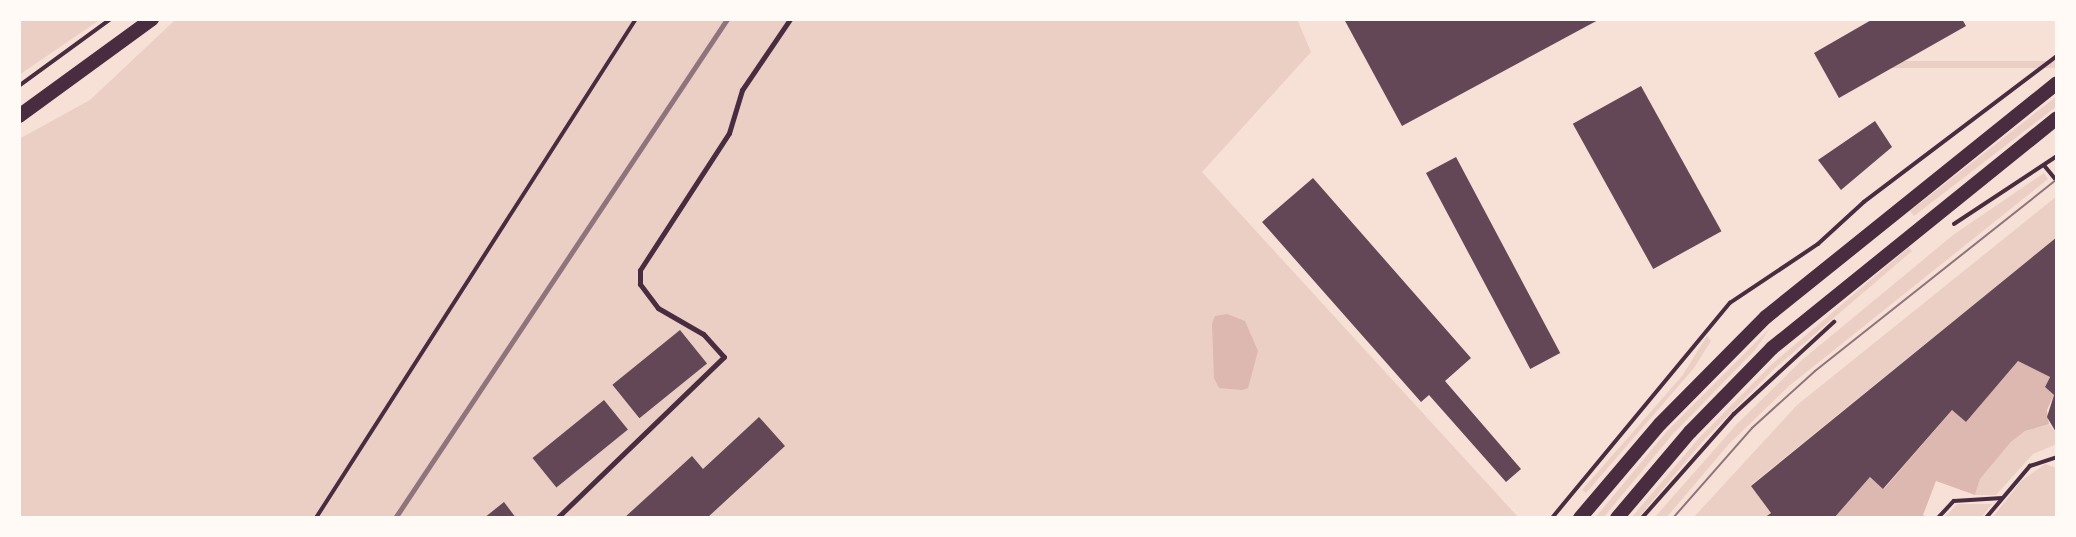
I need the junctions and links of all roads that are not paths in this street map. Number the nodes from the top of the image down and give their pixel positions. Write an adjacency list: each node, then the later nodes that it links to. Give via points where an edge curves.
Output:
1 (152, 19): 4 (main road)
2 (790, 19): 6 (lane, via 742,90 729,133 640,270 640,284 658,308 703,334 724,357)
3 (2057, 83): 7 (main road, via 1766,317 1660,424)
4 (19, 117)
5 (2057, 118): 8 (main road, via 1772,348 1690,432)
6 (557, 518)
7 (1580, 518)
8 (1617, 518)

